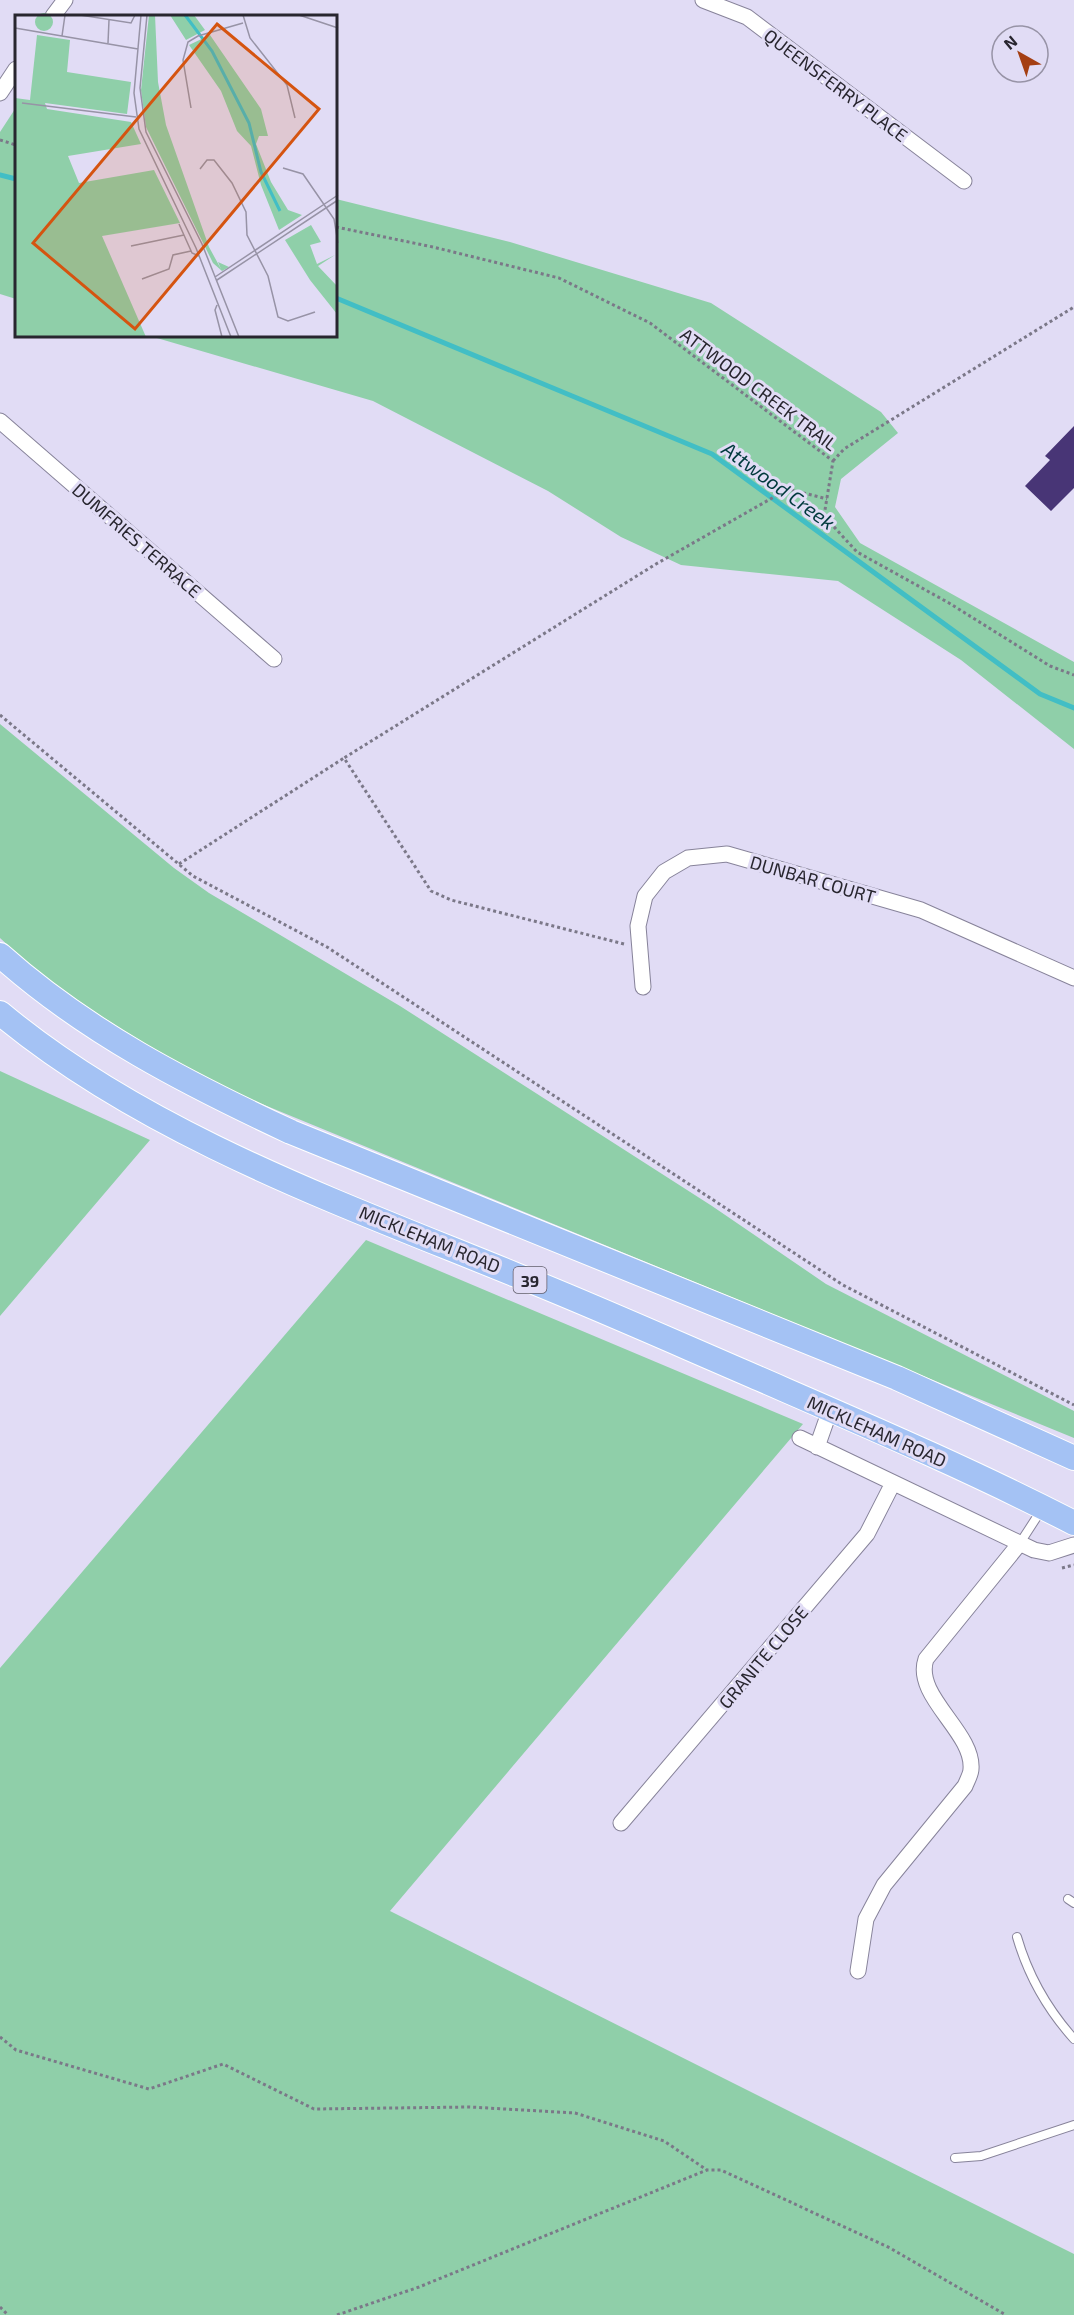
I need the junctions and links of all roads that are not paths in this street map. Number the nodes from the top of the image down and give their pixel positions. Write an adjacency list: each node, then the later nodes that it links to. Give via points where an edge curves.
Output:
1 (65, 0): 3 (street)
2 (703, 0): 6 (street, QUEENSFERRY PLACE, via 747,17)
3 (54, 15)
4 (15, 70): 5 (street)
5 (0, 93)
6 (964, 181)
7 (0, 421): 8 (street, DUMFRIES TERRACE)
8 (274, 659)
9 (0, 955): 16 (main road, via 52,997 116,1040 205,1092 291,1132 897,1378)
10 (1074, 978): 11 (street, DUNBAR COURT, via 921,910 727,854 688,858 664,872 645,896 638,926)
11 (643, 987)
12 (0, 1013): 13 (main road, MICKLEHAM ROAD / 39, via 97,1082 197,1138)
13 (830, 1410): 15 (street); 18 (main road, MICKLEHAM ROAD / 39)
14 (800, 1438): 15 (street)
15 (818, 1447): 17 (street)
16 (1074, 1458)
17 (893, 1483): 20 (street); 22 (street, GRANITE CLOSE, via 867,1534)
18 (1043, 1507): 19 (main road, MICKLEHAM ROAD / 39); 20 (lane)
19 (1074, 1523)
20 (1020, 1543): 21 (street, via 1049,1553); 24 (street, via 926,1659 923,1668 928,1685 968,1752 971,1768 965,1786 884,1885 866,1919)
21 (1074, 1545)
22 (621, 1823)
23 (1017, 1937): 25 (lane, via 1034,1982)
24 (858, 1971)
25 (1074, 2039)
26 (1074, 2125): 27 (lane, via 981,2156)
27 (955, 2158)

